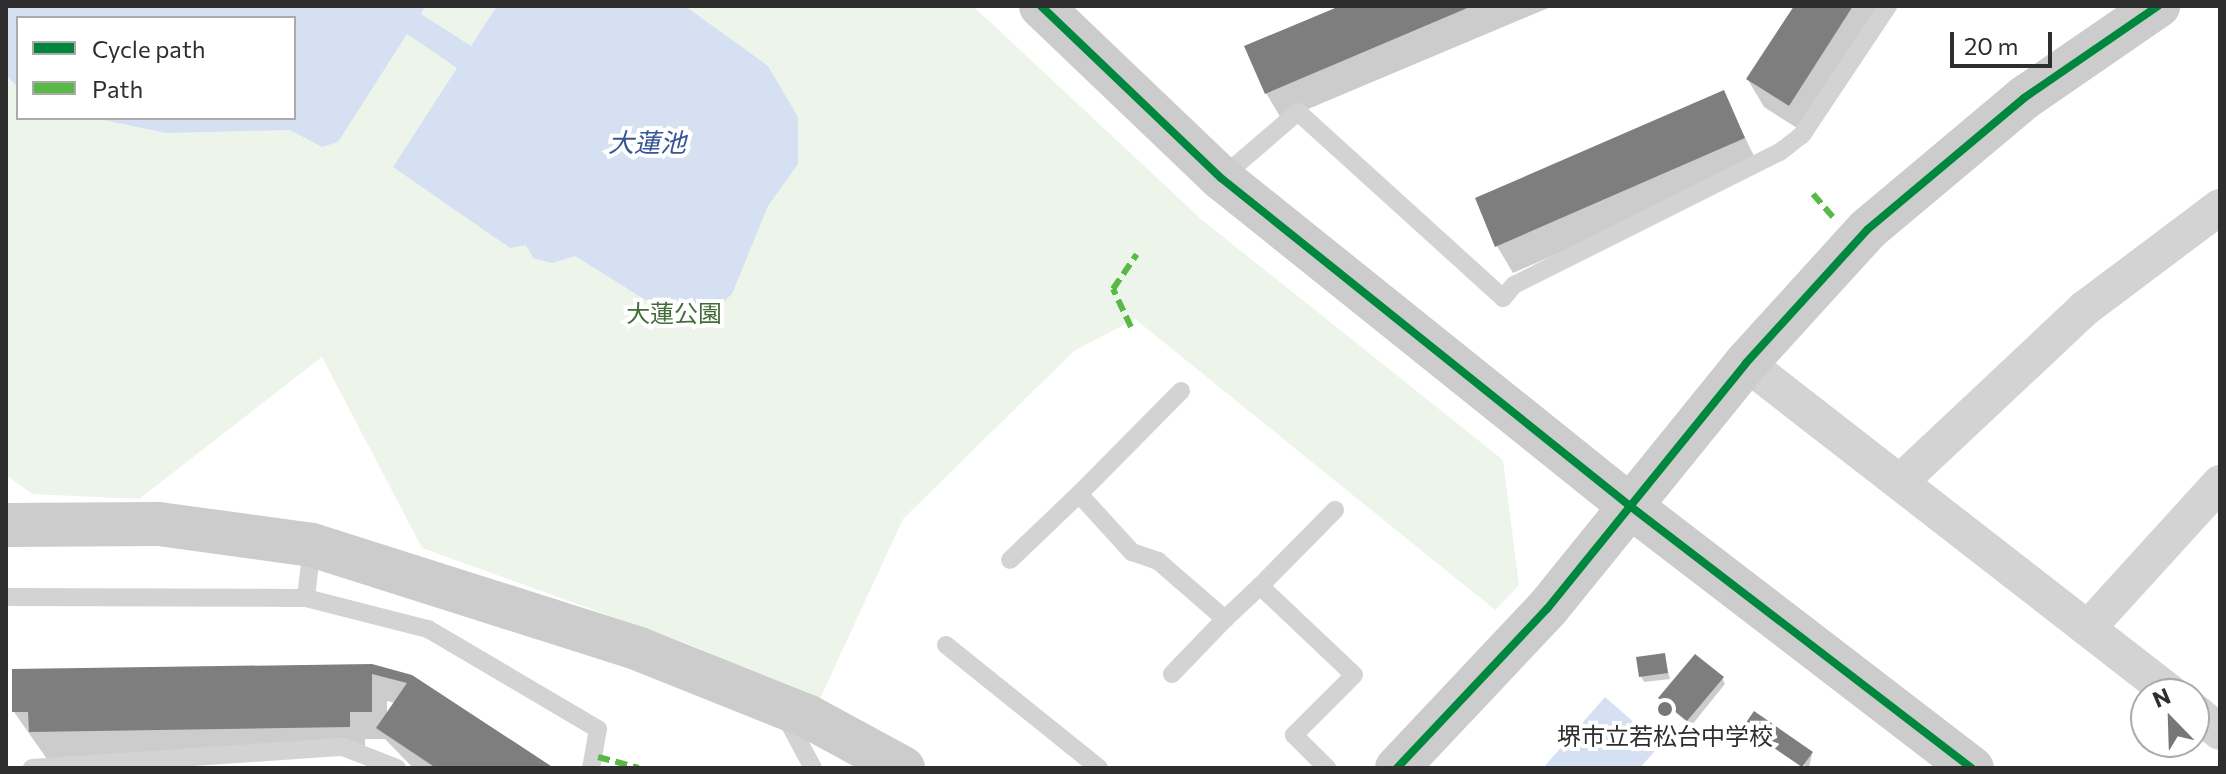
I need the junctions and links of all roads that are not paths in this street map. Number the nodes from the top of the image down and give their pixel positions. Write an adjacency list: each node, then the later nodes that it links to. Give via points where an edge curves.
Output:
1 (1041, 6): 4 (street)
2 (1888, 6): 4 (lane, via 1791,144 1514,285 1503,298 1298,112)
3 (2158, 6): 6 (street, via 1940,164 1825,273)
4 (1221, 178): 11 (street)
5 (2220, 207): 8 (street, via 2084,309)
6 (1746, 363): 8 (street); 11 (street)
7 (1181, 391): 10 (lane)
8 (1901, 481): 20 (street)
9 (2220, 483): 20 (street)
10 (1079, 494): 15 (lane); 19 (lane, via 1132,552 1158,561)
11 (1630, 506): 32 (street, via 1547,609); 33 (street)
12 (1335, 510): 16 (lane)
13 (6, 525): 14 (street, via 159,524)
14 (312, 545): 18 (lane); 24 (street, via 610,639)
15 (1010, 560)
16 (1260, 586): 19 (lane); 31 (lane, via 1354,675 1294,735)
17 (6, 597): 18 (lane)
18 (306, 598): 27 (lane, via 428,629 598,729)
19 (1225, 619): 22 (lane)
20 (2088, 628): 23 (street)
21 (946, 645): 30 (lane)
22 (1172, 674)
23 (2152, 678)
24 (779, 705): 28 (lane); 29 (street)
25 (32, 768): 26 (lane, via 343,747)
26 (397, 768)
27 (591, 768)
28 (813, 768)
29 (903, 768)
30 (1099, 768)
31 (1327, 768)
32 (1397, 768)
33 (1972, 768)

